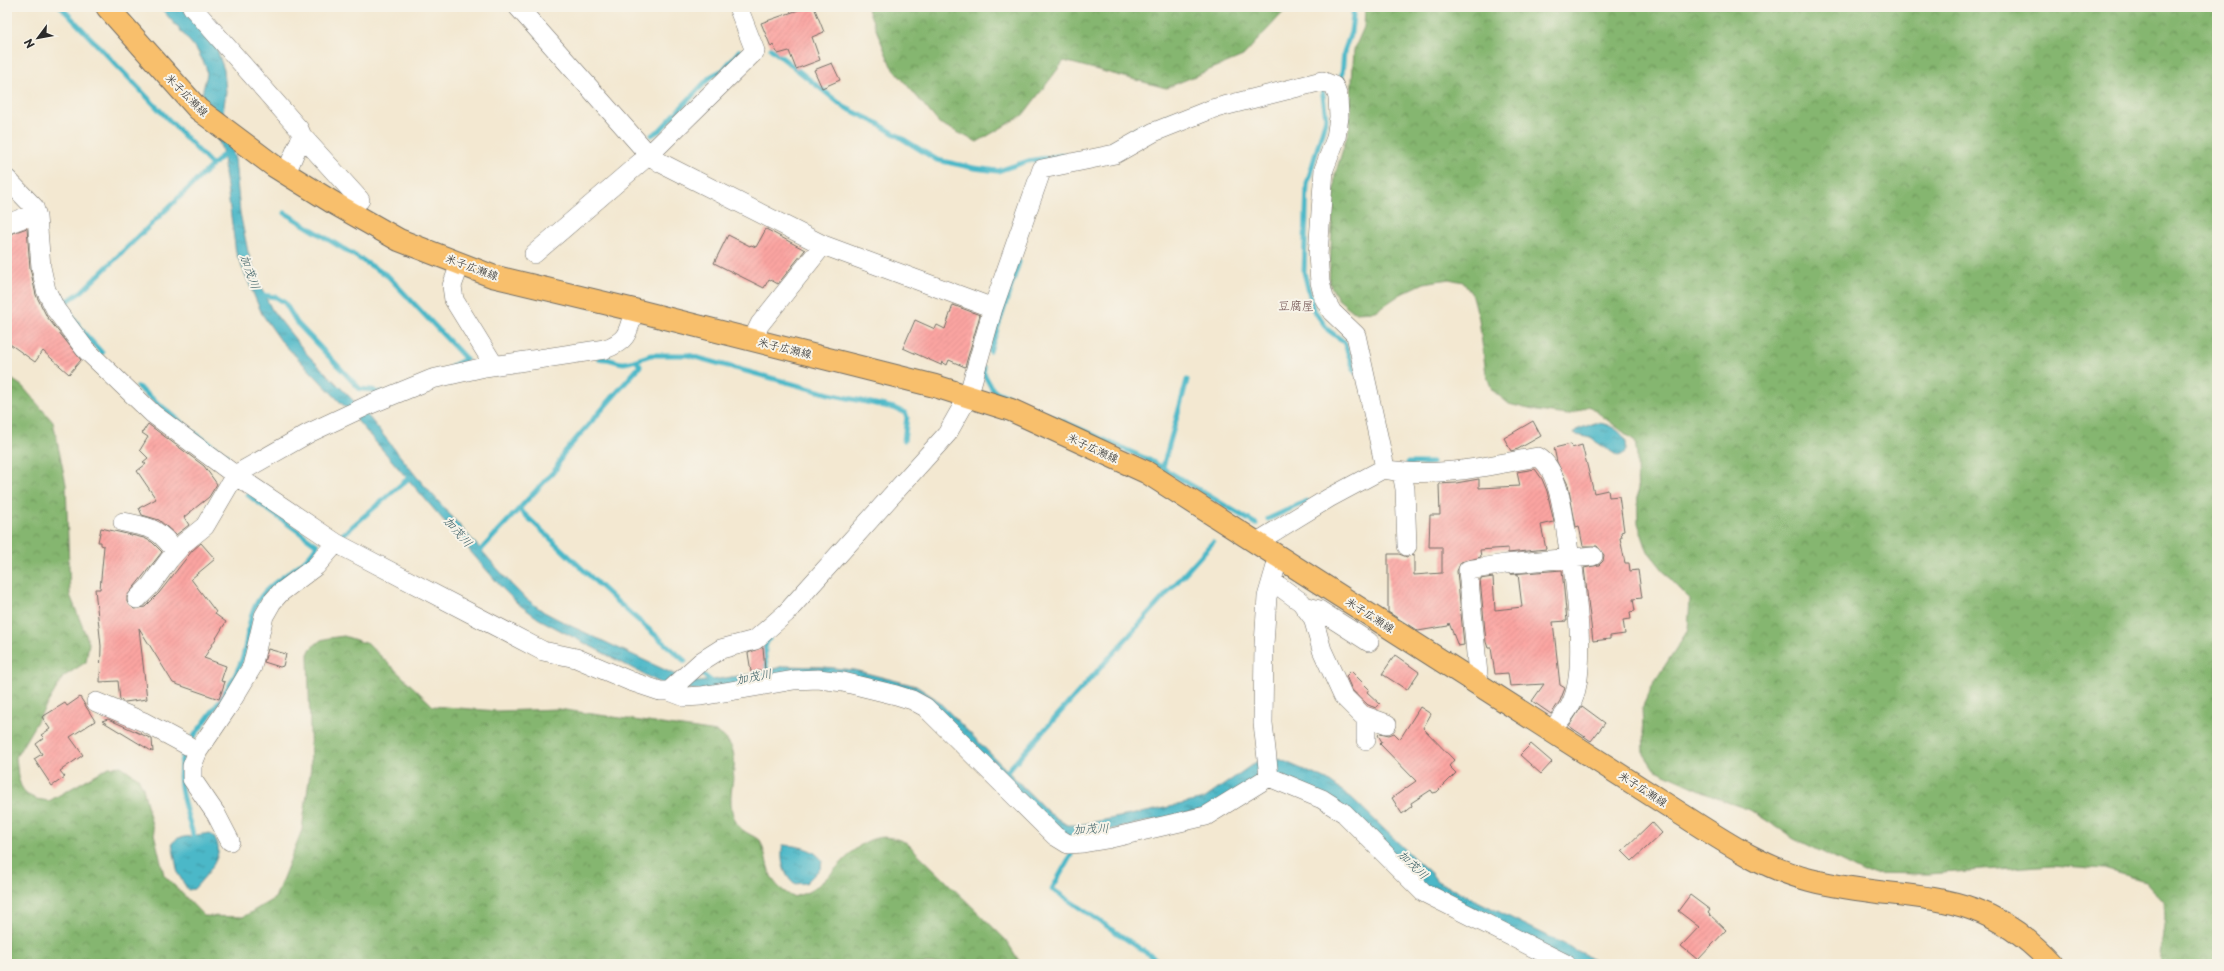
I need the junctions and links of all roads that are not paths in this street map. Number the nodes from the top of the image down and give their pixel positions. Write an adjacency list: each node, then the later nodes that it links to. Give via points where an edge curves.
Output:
1 (107, 7): 7 (main road, 米子広瀬線, via 198,109)
2 (192, 7): 5 (street, via 299,129)
3 (518, 7): 6 (street)
4 (738, 7): 6 (street, via 755,51)
5 (302, 136): 7 (street); 9 (street)
6 (649, 155): 12 (street); 13 (street)
7 (286, 173): 14 (main road, 米子広瀬線, via 400,240)
8 (7, 180): 10 (street)
9 (360, 200)
10 (36, 213): 11 (street); 22 (street, via 40,228 46,290 72,333 98,363 153,414)
11 (7, 224)
12 (823, 245): 15 (street); 17 (street, via 760,324)
13 (534, 254)
14 (460, 264): 16 (main road, 米子広瀬線, via 492,276); 18 (street, via 452,286 454,300)
15 (993, 308): 19 (street); 20 (street, via 1042,169 1115,154 1167,126 1212,109 1322,80 1330,83 1338,97 1339,117 1336,138 1324,169 1318,255 1320,282 1324,298 1332,312 1356,335 1384,463)
16 (634, 310): 17 (main road, 米子広瀬線); 18 (street, via 625,338 616,345 605,349)
17 (752, 340): 19 (main road, 米子広瀬線)
18 (494, 366): 22 (street, via 432,379 309,433)
19 (968, 396): 24 (main road, 米子広瀬線, via 1010,410 1146,472); 36 (street, via 947,434 786,613 755,640 722,649 702,661)
20 (1382, 469): 21 (street); 24 (street)
21 (1402, 473): 26 (street); 30 (street, via 1440,474 1538,457 1545,461 1555,479)
22 (235, 475): 25 (street); 27 (street, via 205,526)
23 (123, 522): 27 (street, via 155,529)
24 (1256, 542): 28 (main road, 米子広瀬線)
25 (336, 543): 36 (street, via 542,651 576,658 630,681 660,691); 42 (street, via 316,566 272,602 264,616 252,667)
26 (1407, 546)
27 (176, 552): 32 (street)
28 (1279, 556): 31 (street); 35 (main road, 米子広瀬線)
29 (1593, 556): 30 (street)
30 (1571, 558): 35 (street, via 1468,570); 40 (street, via 1578,621 1579,672 1570,705)
31 (1272, 581): 33 (street); 43 (street, via 1267,597 1264,645 1263,723)
32 (137, 599)
33 (1304, 606): 34 (street, via 1319,610); 38 (street, via 1313,618 1322,650 1343,696)
34 (1369, 642)
35 (1479, 685): 40 (main road, 米子広瀬線)
36 (669, 691): 43 (street, via 685,697 701,696 794,680 818,679 843,682 912,700 925,707 1049,832 1068,844 1107,839 1206,816)
37 (96, 702): 42 (street, via 144,722)
38 (1366, 717): 39 (street); 41 (street)
39 (1387, 724)
40 (1552, 731): 46 (main road, 米子広瀬線, via 1708,831 1760,860 1808,880 1933,897 1962,904 2010,926 2035,945)
41 (1366, 740)
42 (198, 750): 44 (street, via 192,766 192,779 216,814)
43 (1269, 777): 45 (street, via 1322,799 1344,813 1423,892)
44 (230, 841)
45 (1566, 964)
46 (2052, 964)

